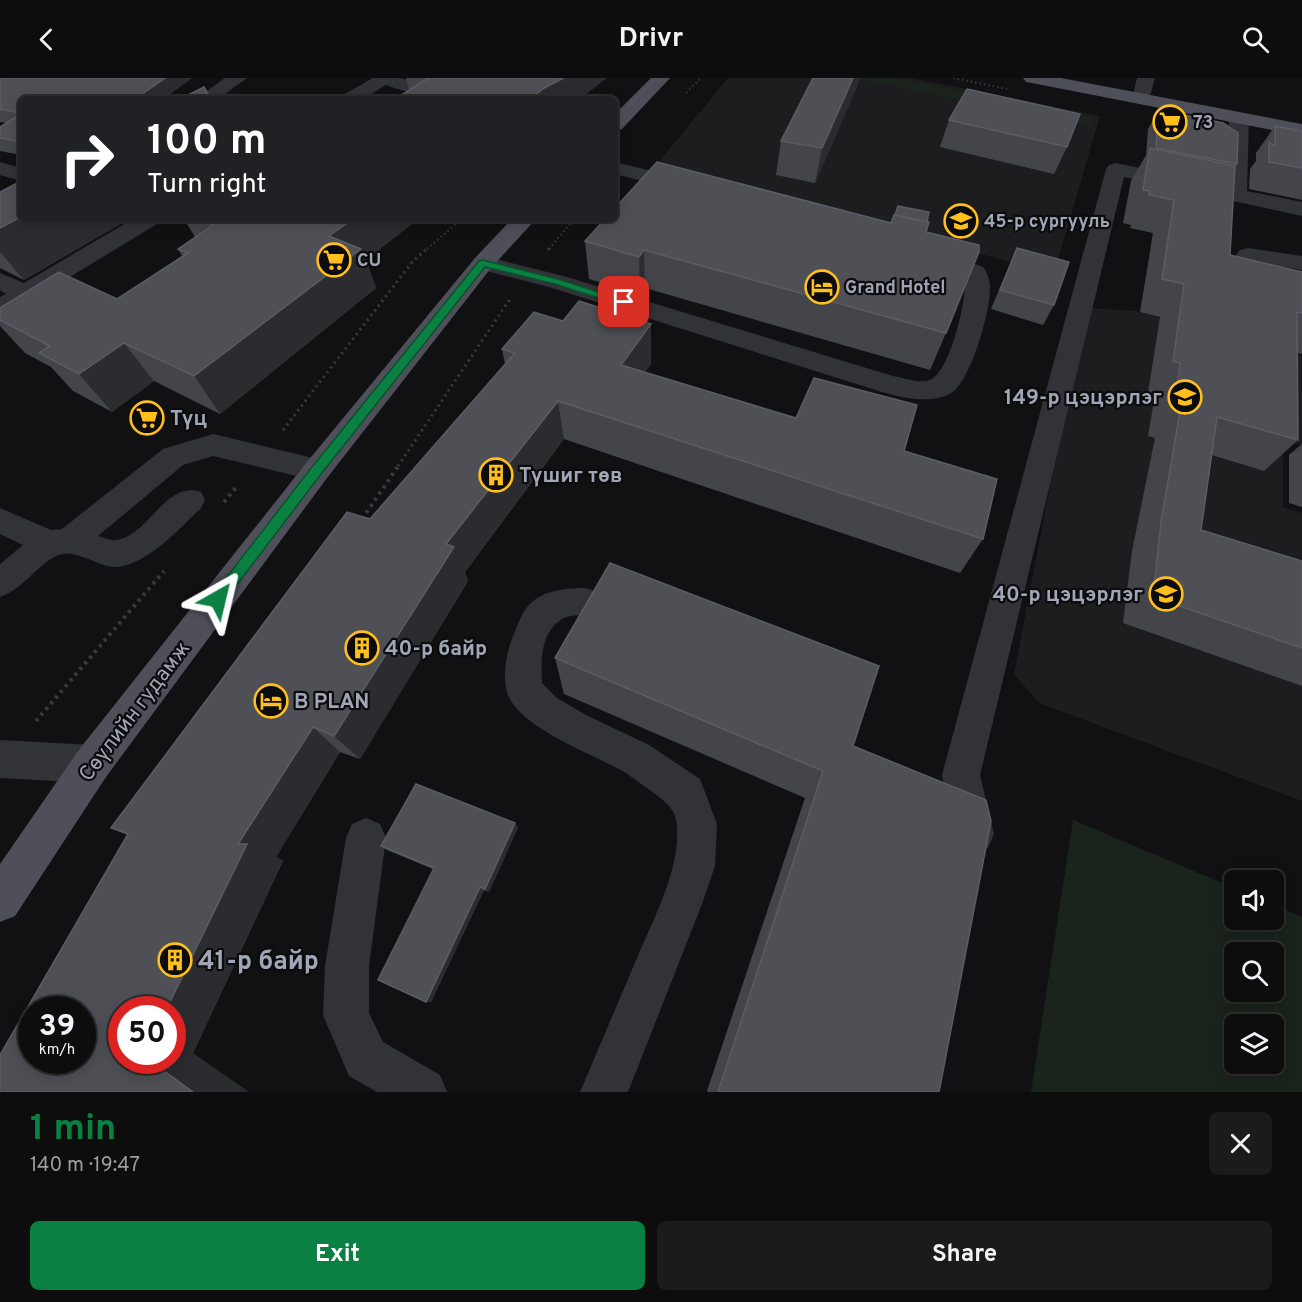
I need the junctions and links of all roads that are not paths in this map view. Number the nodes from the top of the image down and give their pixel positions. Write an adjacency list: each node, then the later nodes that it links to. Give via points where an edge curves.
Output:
1 (238, 78): 7 (street)
2 (383, 78): 3 (street, via 418,89); 8 (street)
3 (445, 78)
4 (661, 78): 11 (main road)
5 (1032, 78): 9 (main road)
6 (1146, 78): 9 (street)
7 (210, 96)
8 (355, 96)
9 (1141, 99): 10 (main road)
10 (1239, 118): 12 (main road); 16 (street)
11 (618, 122)
12 (1302, 130)
13 (0, 168): 15 (street)
14 (618, 169): 17 (street)
15 (18, 174)
16 (1236, 194): 18 (street); 37 (street, via 1116,169 961,775 978,853)
17 (714, 195)
18 (1302, 209)
19 (144, 222): 26 (street)
20 (522, 222): 23 (main road, Сөүлийн гудамж)
21 (902, 248): 23 (street, via 954,262 975,272 978,284 957,370 945,384 926,392)
22 (1248, 255): 24 (street)
23 (483, 263): 28 (main road, Сөүлийн гудамж)
24 (1302, 263)
25 (0, 280): 26 (street)
26 (24, 294): 27 (street)
27 (0, 308)
28 (316, 471): 31 (street, via 213,445 173,458); 35 (main road, Сөүлийн гудамж)
29 (203, 505): 31 (street, via 117,554)
30 (0, 520): 31 (street)
31 (59, 542): 32 (street)
32 (0, 583)
33 (585, 602): 40 (street, via 558,603 537,620 523,654 524,690 544,710 636,758 686,793 697,824 694,866 688,885)
34 (2, 759): 35 (street)
35 (92, 764): 38 (main road, Сөүлийн гудамж)
36 (366, 838): 39 (street, via 347,966 346,1015 366,1059)
37 (975, 864)
38 (0, 901)
39 (423, 1092)
40 (604, 1092)

